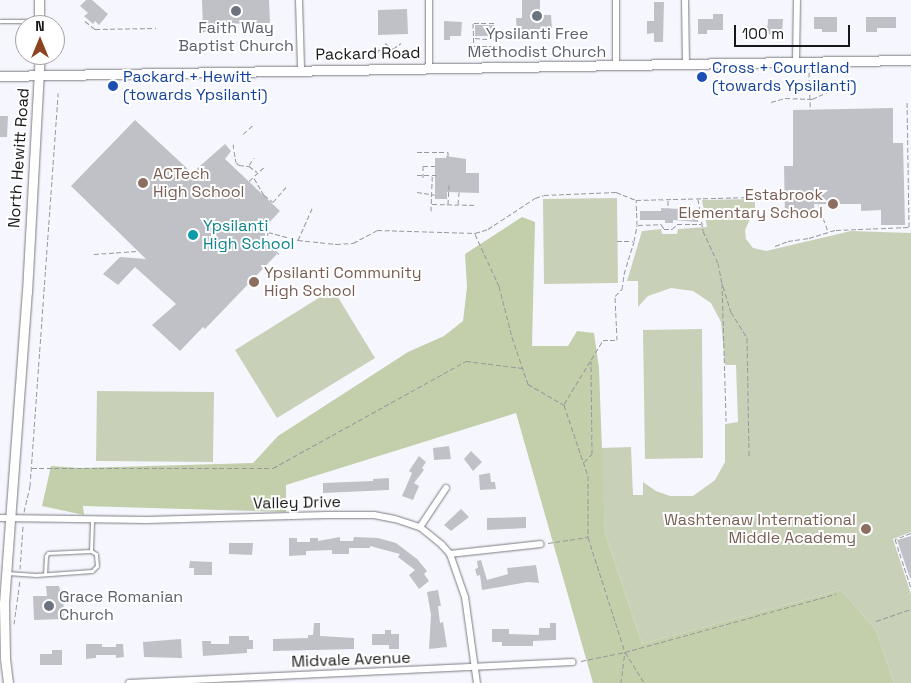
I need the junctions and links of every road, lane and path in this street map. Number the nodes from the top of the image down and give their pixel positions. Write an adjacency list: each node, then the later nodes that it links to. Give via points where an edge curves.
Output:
1 (39, 0): 7 (main road)
2 (299, 0): 26 (street)
3 (429, 0): 25 (street)
4 (616, 0): 24 (street)
5 (685, 0): 22 (street)
6 (797, 0): 21 (street)
7 (39, 15)
8 (85, 20): 12 (path, via 95,30)
9 (0, 21): 10 (lane)
10 (15, 22)
11 (494, 23): 13 (path, via 473,23)
12 (156, 28)
13 (474, 38): 14 (path); 17 (path, via 474,46)
14 (498, 40)
15 (385, 43): 18 (path)
16 (401, 43): 18 (path)
17 (499, 46)
18 (393, 49): 19 (path)
19 (378, 52)
20 (911, 60): 21 (main road, Packard Road)
21 (796, 62): 22 (main road, Packard Road)
22 (686, 64): 24 (main road, Packard Road)
23 (40, 65): 28 (main road, North Hewitt Road)
24 (616, 66): 25 (main road, Packard Road)
25 (429, 68): 26 (main road, Packard Road)
26 (301, 69): 28 (main road, Packard Road)
27 (808, 72): 32 (path)
28 (40, 75): 29 (main road, Packard Road); 92 (main road, North Hewitt Road)
29 (0, 76)
30 (830, 91): 32 (path)
31 (58, 93): 89 (path)
32 (809, 99): 34 (path, via 785,98); 35 (path)
33 (907, 100): 73 (path, via 909,227)
34 (771, 102)
35 (810, 110)
36 (253, 125): 37 (path)
37 (243, 134)
38 (232, 144): 42 (path, via 236,162)
39 (417, 152): 40 (path, via 448,152)
40 (448, 156)
41 (254, 158): 42 (path)
42 (249, 166): 45 (path)
43 (435, 166): 47 (path, via 423,166)
44 (264, 167): 45 (path)
45 (257, 172): 50 (path)
46 (417, 175): 47 (path)
47 (423, 175): 48 (path); 51 (path)
48 (432, 175): 49 (path); 57 (path)
49 (436, 175)
50 (254, 178): 52 (path); 54 (path, via 273,202)
51 (423, 178)
52 (249, 181)
53 (449, 185): 64 (path)
54 (286, 187)
55 (417, 192): 57 (path)
56 (459, 192): 65 (path)
57 (432, 195): 58 (path); 63 (path)
58 (435, 195)
59 (752, 197): 60 (path)
60 (698, 198): 61 (path); 71 (path)
61 (668, 199): 62 (path); 69 (path)
62 (636, 200): 72 (path); 74 (path, via 616,192 544,195 488,229)
63 (432, 204): 64 (path); 70 (path)
64 (448, 204): 65 (path)
65 (458, 204): 67 (path)
66 (818, 204): 73 (path)
67 (477, 205)
68 (312, 208): 75 (path)
69 (668, 208)
70 (431, 211)
71 (701, 224): 72 (path, via 677,224 672,229 664,229 661,224); 82 (path, via 718,263)
72 (637, 225): 77 (path)
73 (829, 232): 78 (path)
74 (475, 233): 75 (path, via 377,230 353,243); 84 (path, via 500,286)
75 (298, 240): 81 (path, via 268,232 267,243)
76 (617, 241): 77 (path)
77 (634, 241): 83 (path, via 622,289 615,296 617,340 603,340)
78 (776, 246)
79 (137, 251): 80 (path)
80 (94, 254)
81 (279, 254)
82 (722, 283): 86 (path); 87 (path, via 731,312 747,338)
83 (591, 360): 85 (path); 88 (path, via 592,454)
84 (523, 368): 85 (path, via 528,384); 89 (path, via 466,361 273,468)
85 (564, 405): 88 (path)
86 (726, 421)
87 (749, 456)
88 (584, 462): 97 (path, via 588,476)
89 (31, 468): 93 (path)
90 (446, 488): 95 (street)
91 (0, 518): 92 (street, Valley Drive)
92 (11, 520): 93 (street, Valley Drive); 101 (main road, North Hewitt Road)
93 (23, 520): 94 (street, Valley Drive); 103 (path)
94 (92, 520): 95 (street, Valley Drive, via 374,516); 99 (lane)
95 (420, 527): 100 (street, Valley Drive)
96 (911, 533): 104 (path, via 895,539)
97 (588, 537): 98 (path); 109 (path)
98 (540, 544): 100 (street)
99 (91, 551): 102 (lane, via 48,553); 102 (lane, via 96,554 96,566 92,572)
100 (450, 554): 111 (street, Valley Drive, via 465,597)
101 (7, 573): 103 (lane); 112 (main road, North Hewitt Road, via 4,632)
102 (45, 574): 103 (lane)
103 (20, 575): 108 (path)
104 (911, 588)
105 (836, 594): 109 (path)
106 (911, 609): 107 (path)
107 (876, 621)
108 (14, 624)
109 (626, 652): 110 (path); 115 (path); 116 (path)
110 (573, 662): 111 (street, Midvale Avenue)
111 (475, 668): 113 (street, Midvale Avenue); 114 (street, Valley Drive)
112 (8, 683)
113 (129, 683)
114 (477, 683)
115 (621, 683)
116 (644, 683)

